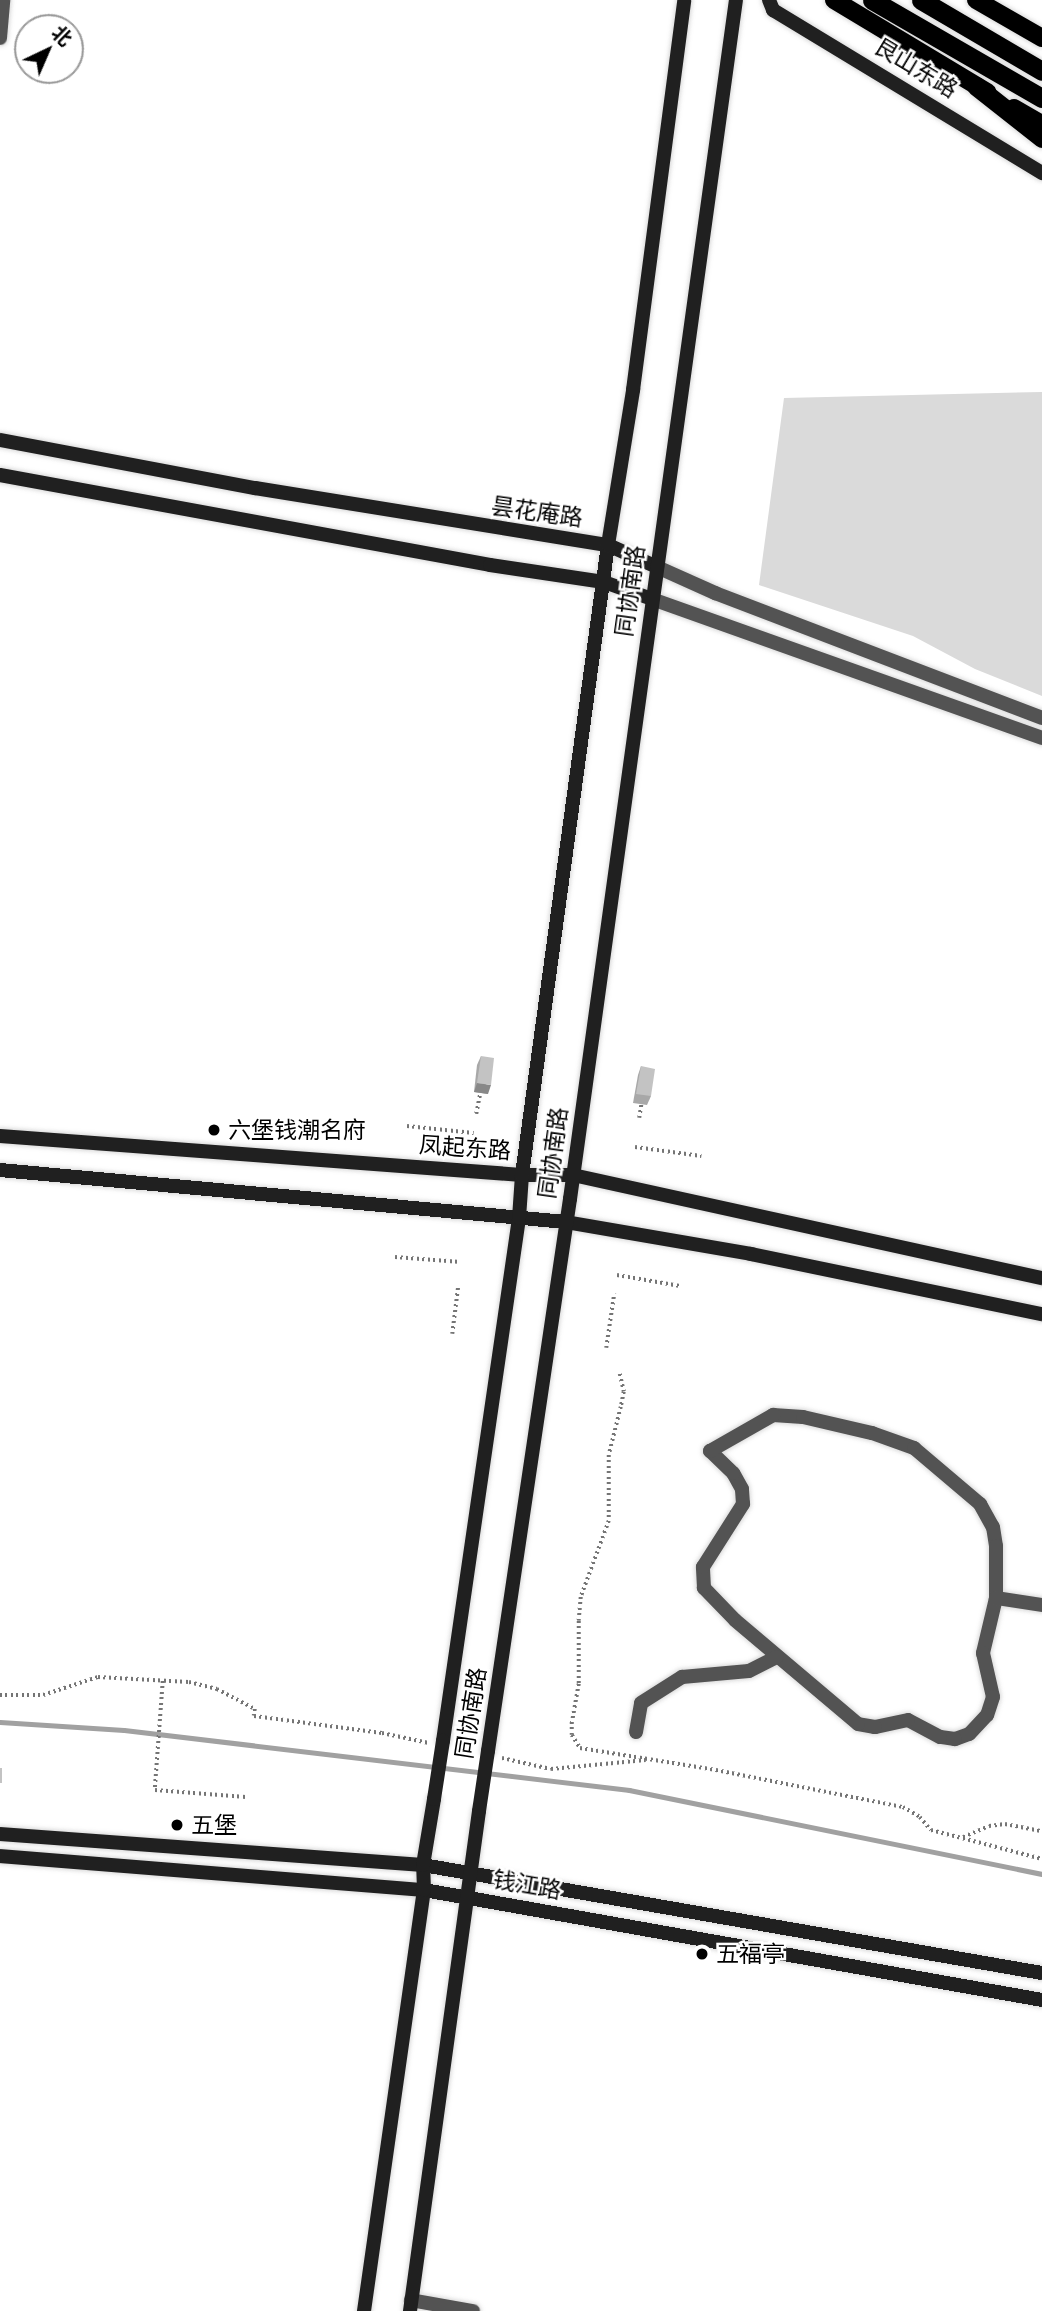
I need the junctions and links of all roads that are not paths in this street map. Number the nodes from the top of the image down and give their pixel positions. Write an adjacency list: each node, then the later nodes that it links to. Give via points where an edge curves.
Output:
1 (3, 0): 9 (street)
2 (684, 0): 19 (main road, 同协南路)
3 (736, 0): 20 (main road, 同协南路)
4 (769, 0): 16 (main road, 艮山东路, via 773,10)
5 (834, 0): 12 (main road, 艮山东路)
6 (872, 0): 13 (highway)
7 (921, 0): 11 (highway)
8 (976, 0): 10 (main road)
9 (0, 38)
10 (1042, 38)
11 (1042, 71)
12 (976, 86): 14 (main road, 艮山东路); 15 (highway)
13 (1042, 98)
14 (1042, 124)
15 (1042, 138)
16 (1042, 173)
17 (0, 440): 19 (main road, 昙花庵路, via 255,488)
18 (0, 475): 21 (main road)
19 (608, 545): 20 (main road, 昙花庵路); 21 (main road, 同协南路)
20 (657, 567): 22 (main road, 同协南路); 23 (street, 昙花庵路)
21 (604, 582): 22 (main road); 27 (main road, 同协南路)
22 (652, 599): 24 (street); 28 (main road, 同协南路)
23 (1042, 718)
24 (1042, 738)
25 (0, 1136): 27 (main road, 凤起东路)
26 (0, 1170): 29 (main road)
27 (522, 1175): 28 (main road, 凤起东路); 29 (main road, 同协南路)
28 (573, 1175): 30 (main road, 同协南路); 31 (main road, 凤起东路)
29 (519, 1218): 30 (main road); 39 (main road, 同协南路, bridge)
30 (566, 1222): 32 (main road, via 751,1254); 40 (main road, 同协南路, bridge, via 491,1754)
31 (1042, 1278)
32 (1042, 1314)
33 (996, 1598): 34 (street); 35 (street, via 983,1653 993,1697 979,1724 955,1739 940,1737 908,1720 875,1727 858,1724); 35 (street, via 993,1527 980,1504 952,1478 914,1448 872,1433 774,1415 710,1451 733,1473 742,1489 743,1504 703,1567 704,1588 713,1600)
34 (1042, 1605)
35 (777, 1657): 36 (street, via 748,1671 682,1677 641,1703)
36 (636, 1732)
37 (0, 1834): 39 (main road, 钱江路)
38 (0, 1856): 41 (main road, 钱江路)
39 (424, 1865): 40 (main road, 钱江路); 41 (main road, 同协南路)
40 (469, 1872): 42 (main road, 同协南路); 43 (main road, 钱江路)
41 (424, 1890): 42 (main road, 钱江路); 46 (main road, 同协南路)
42 (465, 1898): 44 (main road, 钱江路); 45 (main road, 同协南路)
43 (1042, 1973)
44 (1042, 2000)
45 (410, 2305): 47 (street)
46 (364, 2311)
47 (473, 2311)

